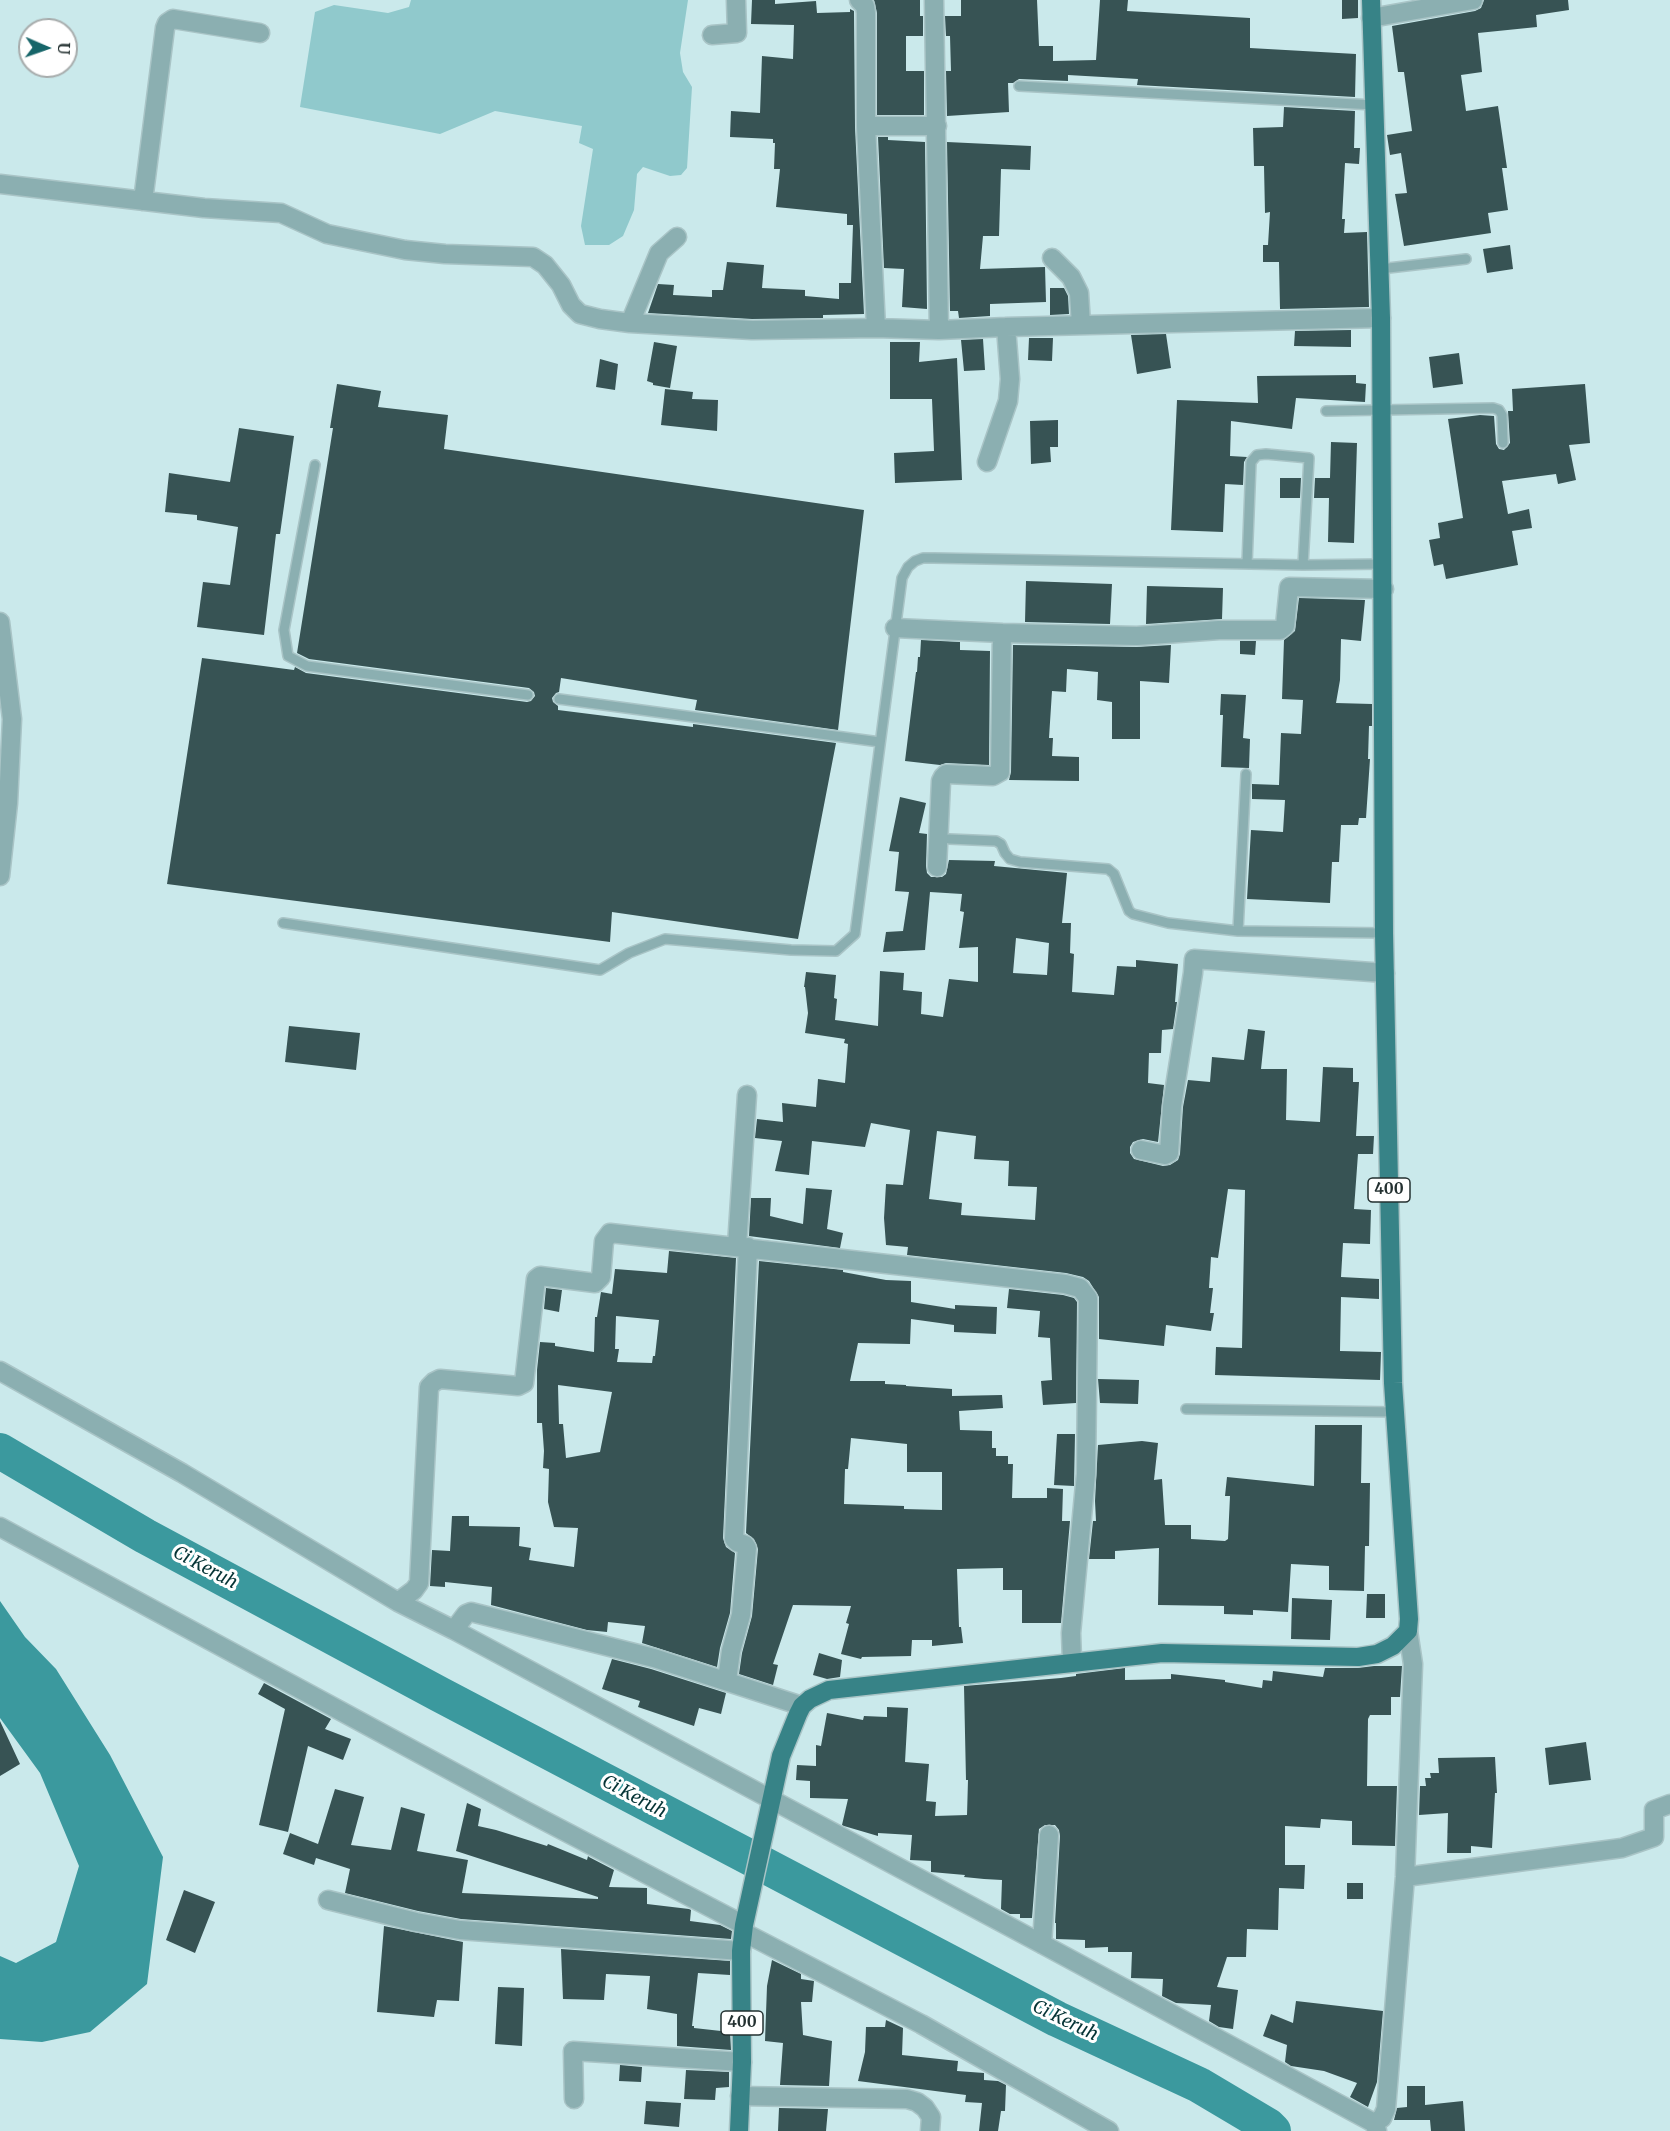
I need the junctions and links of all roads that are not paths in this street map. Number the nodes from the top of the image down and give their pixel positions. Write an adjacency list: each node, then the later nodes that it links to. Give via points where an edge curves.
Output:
1 (736, 0): 7 (street, via 738,31)
2 (860, 0): 10 (street, via 866,13)
3 (934, 0): 11 (street)
4 (1473, 0): 5 (street)
5 (1371, 9): 9 (main road, 400)
6 (260, 33): 13 (street, via 173,19 167,22)
7 (712, 35)
8 (1019, 86): 9 (lane)
9 (1374, 105): 17 (main road, 400)
10 (866, 126): 11 (street); 22 (street)
11 (937, 126): 23 (street)
12 (0, 184): 13 (street)
13 (143, 201): 19 (street, via 281,213 327,234 405,250 533,257 561,285 580,314)
14 (677, 237): 19 (street, via 659,253)
15 (1052, 258): 20 (street, via 1080,293)
16 (1466, 259): 17 (lane)
17 (1380, 269): 18 (main road, 400)
18 (1381, 318): 20 (street); 24 (main road, 400)
19 (630, 323): 22 (street, via 752,330)
20 (1081, 325): 21 (street)
21 (1006, 327): 23 (street); 27 (street, via 1008,400)
22 (876, 328): 23 (street)
23 (939, 330)
24 (1382, 410): 25 (lane); 26 (lane, via 1493,408 1502,415); 30 (main road, 400)
25 (1326, 411)
26 (1503, 443)
27 (987, 462)
28 (315, 465): 36 (lane, via 284,630 288,656 307,666)
29 (1247, 564): 31 (lane); 31 (lane, via 1251,462 1257,454 1266,454 1309,458); 34 (lane, via 924,558 908,567 902,578)
30 (1383, 564): 31 (lane); 32 (main road, 400)
31 (1303, 565)
32 (1384, 589): 35 (street, via 1289,587 1282,629 1137,636); 45 (main road, 400)
33 (0, 622): 42 (street, via 12,719)
34 (895, 628): 35 (street); 38 (lane)
35 (1002, 633): 41 (street, via 1000,771 993,776 943,777)
36 (528, 695)
37 (559, 699): 38 (lane)
38 (880, 742): 43 (lane, via 855,934 836,951 665,939 600,970)
39 (1246, 774): 44 (lane)
40 (949, 839): 44 (lane, via 996,841 1010,859 1020,862 1108,869 1133,914 1168,923)
41 (937, 867)
42 (0, 876)
43 (283, 923)
44 (1238, 931): 45 (lane)
45 (1384, 933): 46 (main road, 400)
46 (1385, 973): 48 (street, via 1194,959 1172,1106 1170,1154); 52 (main road, 400)
47 (747, 1095): 49 (street)
48 (1141, 1150)
49 (742, 1246): 54 (street, via 610,1233 604,1241 601,1277 595,1283 540,1276 536,1279 524,1383 518,1386 440,1379 429,1387 419,1583); 57 (street, via 1065,1284 1080,1288 1088,1298 1086,1474 1071,1633); 58 (street, via 734,1539 747,1548 741,1615)
50 (0, 1371): 54 (street, via 182,1473)
51 (1186, 1409): 52 (lane)
52 (1396, 1412): 56 (main road, 400)
53 (0, 1527): 65 (street, via 522,1809)
54 (398, 1602): 55 (street)
55 (454, 1630): 58 (street, via 471,1612); 60 (street)
56 (1408, 1631): 57 (main road, via 1393,1646 1358,1657 1161,1653); 63 (street, via 1413,1664)
57 (1072, 1662): 59 (main road, via 829,1690)
58 (728, 1680): 59 (street)
59 (802, 1706): 60 (main road, 400, via 781,1756)
60 (772, 1800): 65 (main road, 400); 66 (street)
61 (1670, 1804): 63 (street, via 1654,1809 1654,1837 1622,1848)
62 (1049, 1835): 66 (street)
63 (1405, 1877): 71 (street, via 1386,2109)
64 (328, 1900): 67 (street, via 460,1930)
65 (744, 1924): 67 (main road, 400); 74 (street)
66 (1042, 1944): 71 (street)
67 (741, 1951): 68 (main road, 400)
68 (742, 2062): 69 (main road, 400); 70 (street, via 573,2051)
69 (740, 2096): 72 (main road, 400); 73 (street, via 907,2099 925,2108 931,2117)
70 (574, 2100)
71 (1375, 2127)
72 (739, 2131)
73 (930, 2131)
74 (1109, 2131)

